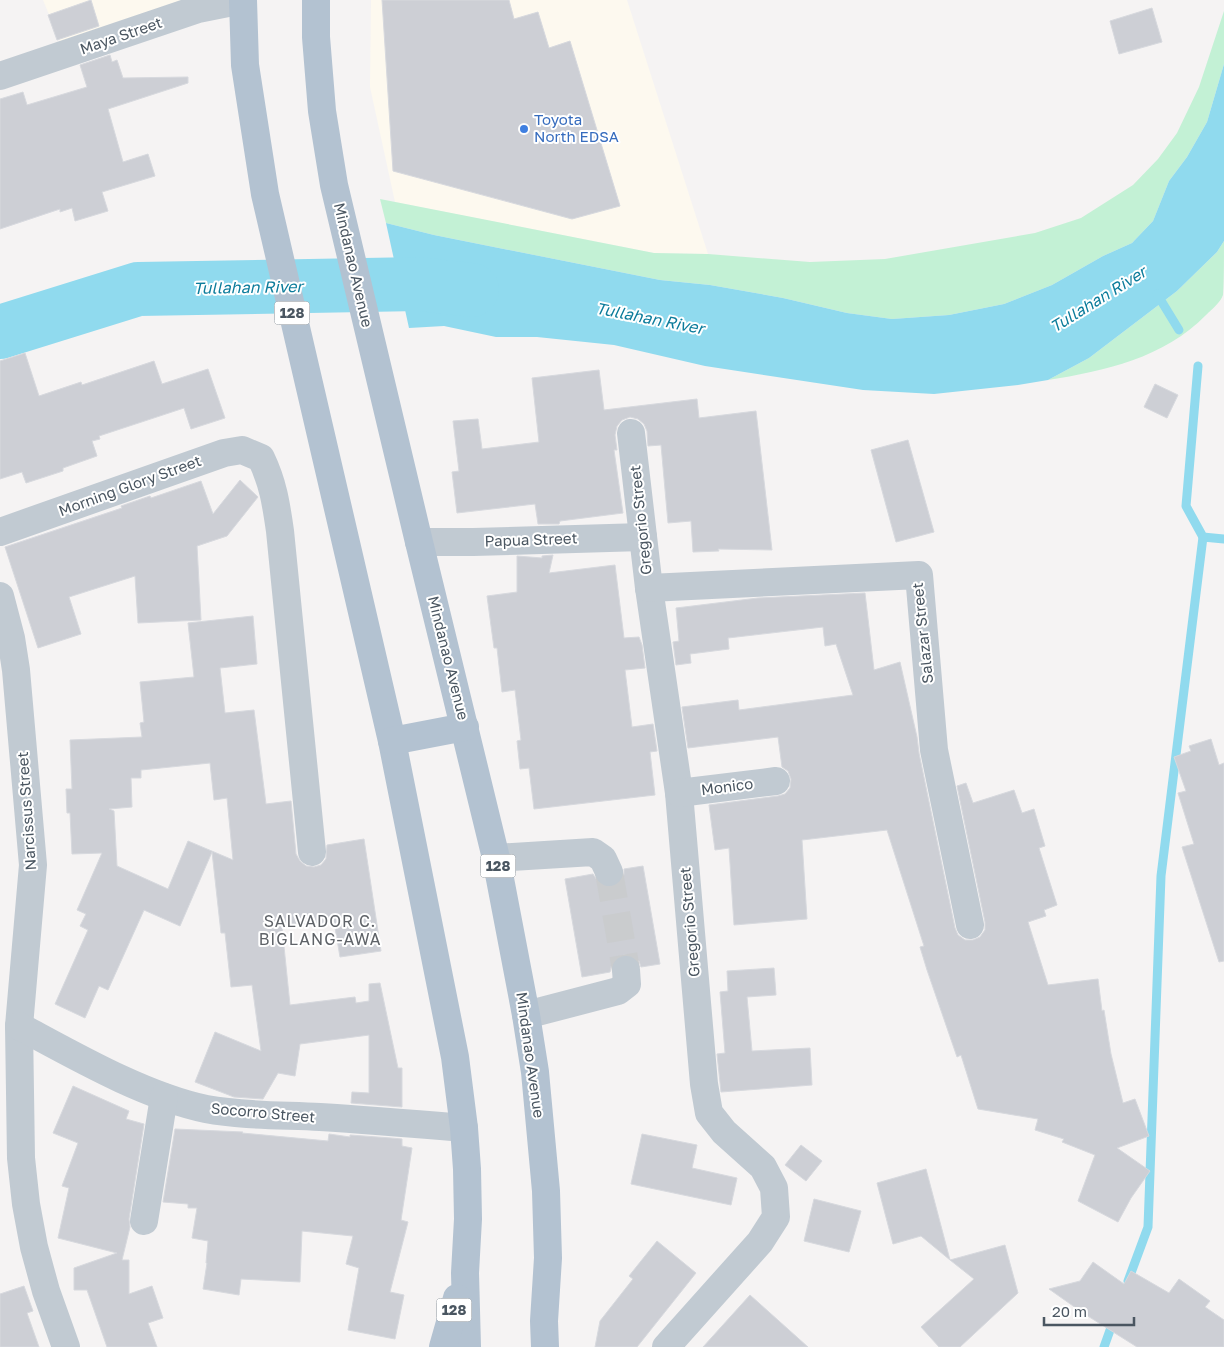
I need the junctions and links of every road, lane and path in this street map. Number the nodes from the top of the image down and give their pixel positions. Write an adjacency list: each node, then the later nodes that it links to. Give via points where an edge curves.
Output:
1 (243, 0): 3 (street, Maya Street, via 198,9); 11 (main road, 128, via 246,65 265,194)
2 (316, 0): 7 (main road, Mindanao Avenue / 128, via 322,111 334,185)
3 (0, 76)
4 (631, 433): 6 (street, Gregorio Street)
5 (0, 532): 14 (street, Morning Glory Street, via 224,453 242,450 261,458 276,500)
6 (643, 537): 7 (street, Papua Street); 8 (street, Gregorio Street)
7 (419, 542): 10 (main road, Mindanao Avenue / 128)
8 (649, 588): 13 (street, Gregorio Street); 17 (street, Salazar Street, via 919,575 934,750)
9 (0, 596): 20 (street, Narcissus Street, via 16,670 33,865)
10 (465, 727): 11 (main road); 15 (main road, Mindanao Avenue / 128)
11 (392, 741): 22 (main road, 128, via 456,1057)
12 (776, 780): 13 (street, Monico)
13 (679, 793): 30 (street, Gregorio Street, via 709,1113 724,1132 763,1167 774,1188 776,1217 760,1242)
14 (312, 852)
15 (496, 858): 16 (street, via 593,852 603,859); 19 (main road, Mindanao Avenue / 128)
16 (609, 872)
17 (970, 925)
18 (626, 970): 19 (street, via 627,984 618,990)
19 (526, 1015): 25 (main road, Mindanao Avenue / 128, via 546,1191 548,1258)
20 (19, 1026): 21 (street, Socorro Street); 26 (street, Narcissus Street, via 21,1158 26,1204 46,1291)
21 (164, 1097): 22 (street, Socorro Street, via 207,1109 243,1113); 23 (street)
22 (464, 1128): 24 (main road, 128, via 468,1219)
23 (144, 1221)
24 (464, 1273): 27 (main road, 128); 28 (main road, 128)
25 (544, 1334): 29 (main road, Mindanao Avenue / 128)
26 (66, 1347)
27 (443, 1347)
28 (467, 1347)
29 (531, 1347)
30 (666, 1347)

